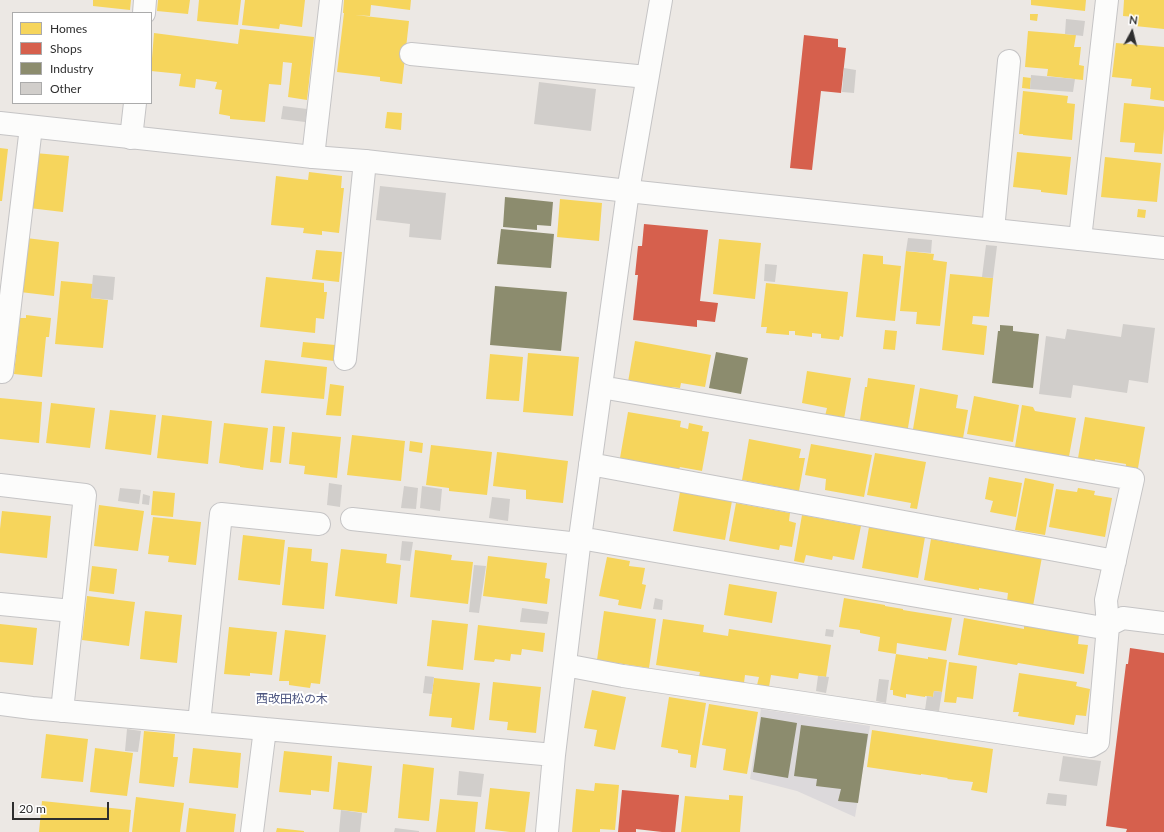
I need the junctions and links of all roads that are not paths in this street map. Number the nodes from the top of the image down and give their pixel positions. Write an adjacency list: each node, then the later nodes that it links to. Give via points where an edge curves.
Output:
1 (145, 0): 5 (street)
2 (331, 0): 13 (street)
3 (661, 0): 8 (street)
4 (1107, 0): 17 (street)
5 (144, 12)
6 (411, 54): 8 (street)
7 (1009, 61): 16 (street)
8 (647, 77): 15 (street)
9 (134, 104): 12 (street)
10 (0, 124): 11 (street)
11 (31, 127): 12 (street); 20 (street)
12 (131, 138): 13 (street)
13 (313, 157): 14 (street)
14 (365, 161): 15 (street); 19 (street)
15 (628, 191): 16 (street); 21 (street)
16 (993, 230): 17 (street)
17 (1080, 239): 18 (street)
18 (1164, 248)
19 (344, 359)
20 (2, 372)
21 (600, 387): 22 (street); 27 (street, via 1133,479)
22 (590, 464): 26 (street); 27 (street)
23 (0, 485): 29 (street, via 85,495)
24 (352, 519): 26 (street)
25 (319, 524): 35 (street, via 221,514)
26 (579, 541): 31 (street, via 1103,628); 32 (street)
27 (1115, 561): 31 (street, via 1106,600)
28 (0, 604): 29 (street)
29 (72, 611): 34 (street)
30 (1164, 623): 31 (street, via 1123,618)
31 (1108, 626): 32 (street, via 1098,742 1091,746 623,676)
32 (565, 665): 37 (street)
33 (0, 704): 34 (street)
34 (62, 711): 35 (street)
35 (199, 723): 36 (street)
36 (265, 728): 37 (street); 38 (street)
37 (554, 755): 39 (street)
38 (252, 832)
39 (547, 832)

